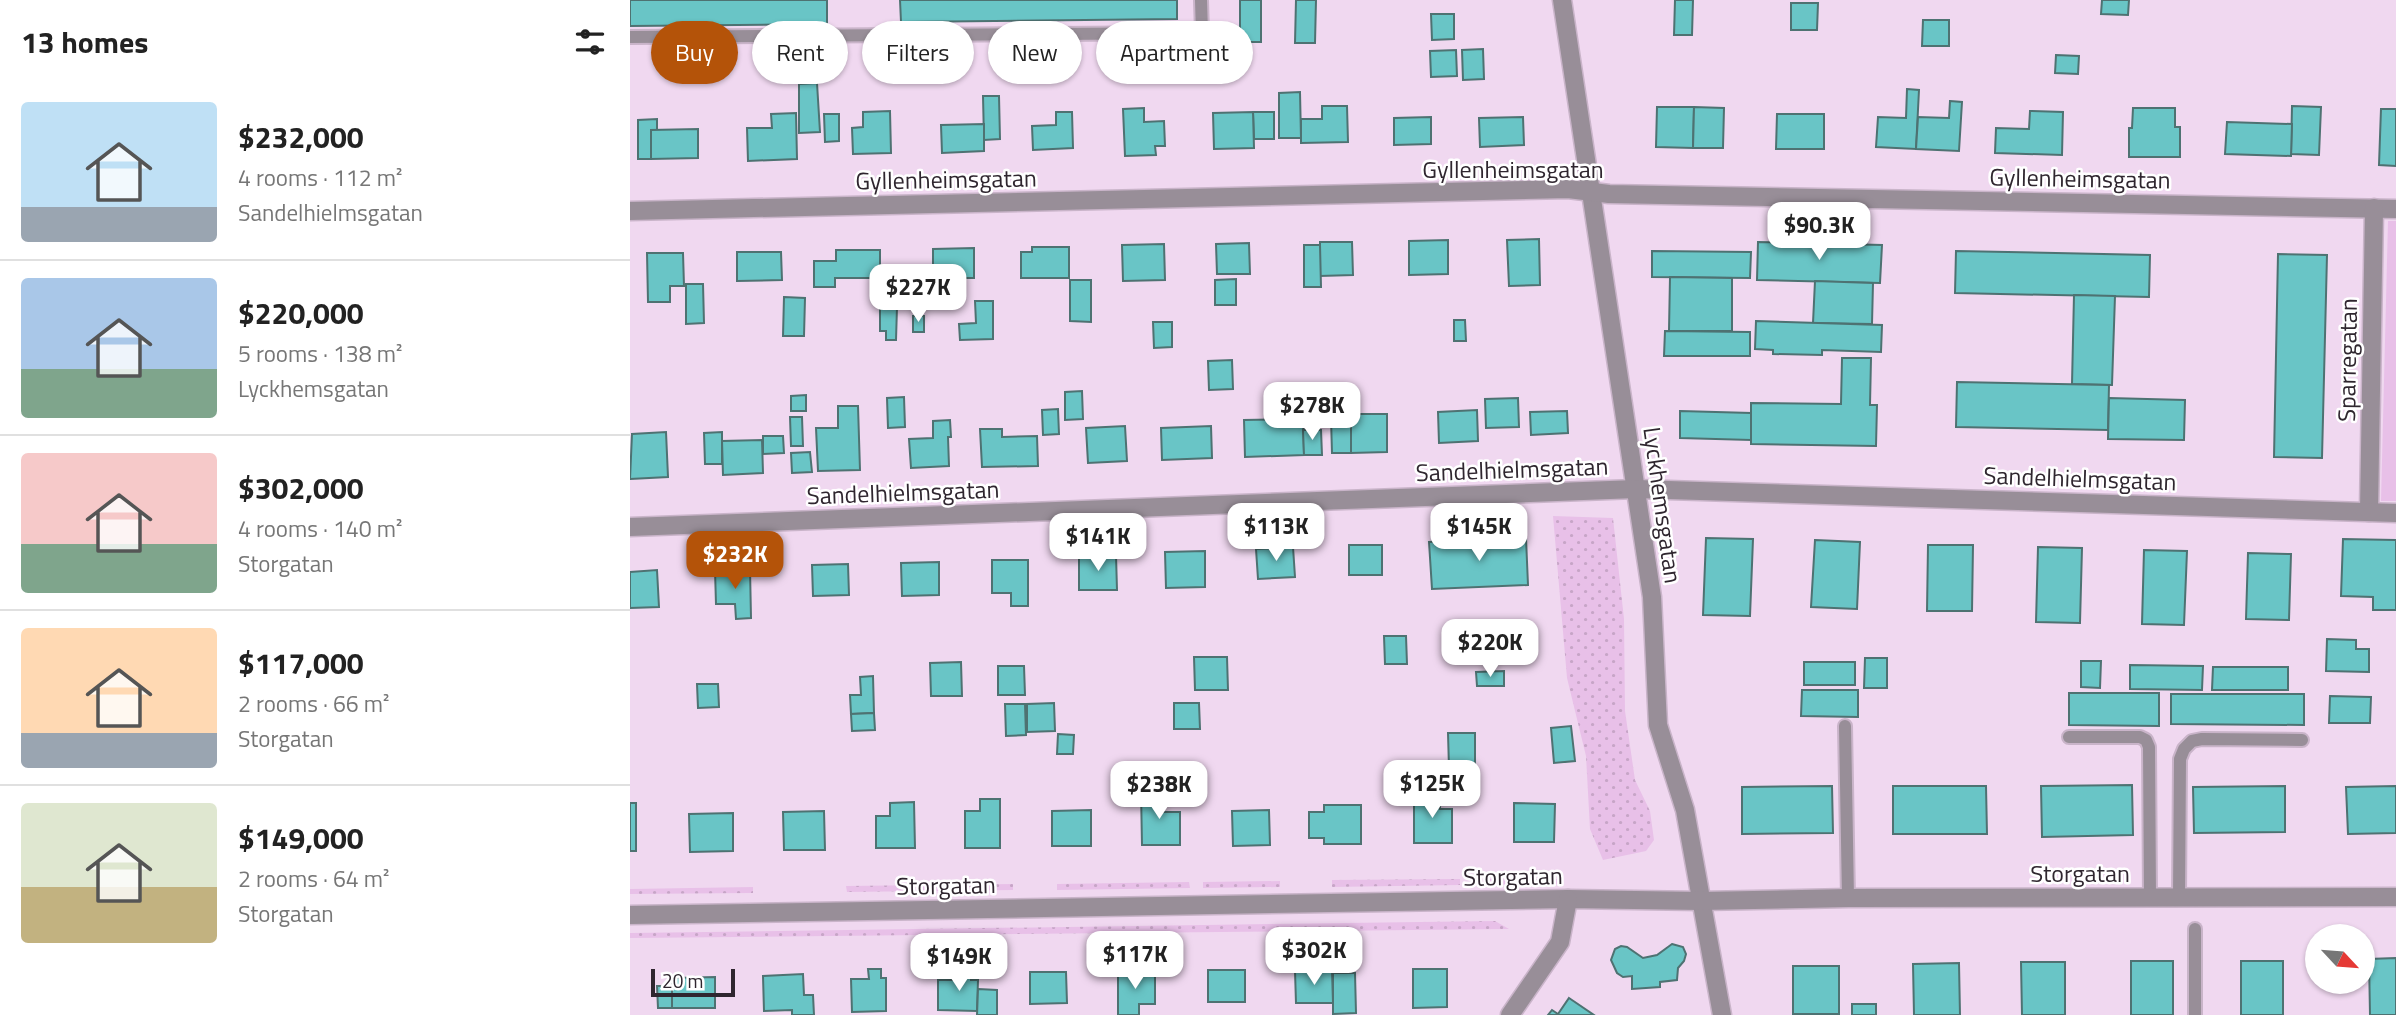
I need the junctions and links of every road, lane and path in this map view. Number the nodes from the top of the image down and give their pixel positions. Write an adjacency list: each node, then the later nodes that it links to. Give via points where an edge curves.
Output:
1 (1201, 0): 3 (lane, via 1202,33)
2 (1562, 0): 4 (street, Lyckhemsgatan)
3 (630, 37)
4 (1591, 192): 5 (street, Gyllenheimsgatan); 7 (street, Gyllenheimsgatan); 8 (street, Lyckhemsgatan)
5 (2374, 208): 6 (street, Gyllenheimsgatan); 9 (street, Sparregatan)
6 (2396, 209)
7 (630, 211)
8 (1636, 489): 9 (street, Sandelhielmsgatan); 11 (street, Sandelhielmsgatan); 20 (street, Lyckhemsgatan, via 1652,597 1658,724 1685,810)
9 (2369, 512): 10 (street, Sandelhielmsgatan)
10 (2396, 513)
11 (630, 527)
12 (1845, 726): 16 (lane)
13 (2069, 737): 17 (lane, via 2140,737 2150,747)
14 (2302, 740): 18 (lane, via 2202,739 2184,749 2180,760)
15 (2396, 897): 18 (street, Storgatan)
16 (1848, 898): 17 (street, Storgatan); 20 (street, Storgatan)
17 (2150, 898): 18 (street, Storgatan)
18 (2179, 898)
19 (1568, 900): 20 (street, Storgatan); 21 (street, Storgatan); 23 (street, via 1560,942)
20 (1701, 901): 24 (street, Lyckhemsgatan)
21 (630, 915)
22 (2195, 929): 25 (lane)
23 (1510, 1015)
24 (1723, 1015)
25 (2195, 1015)

